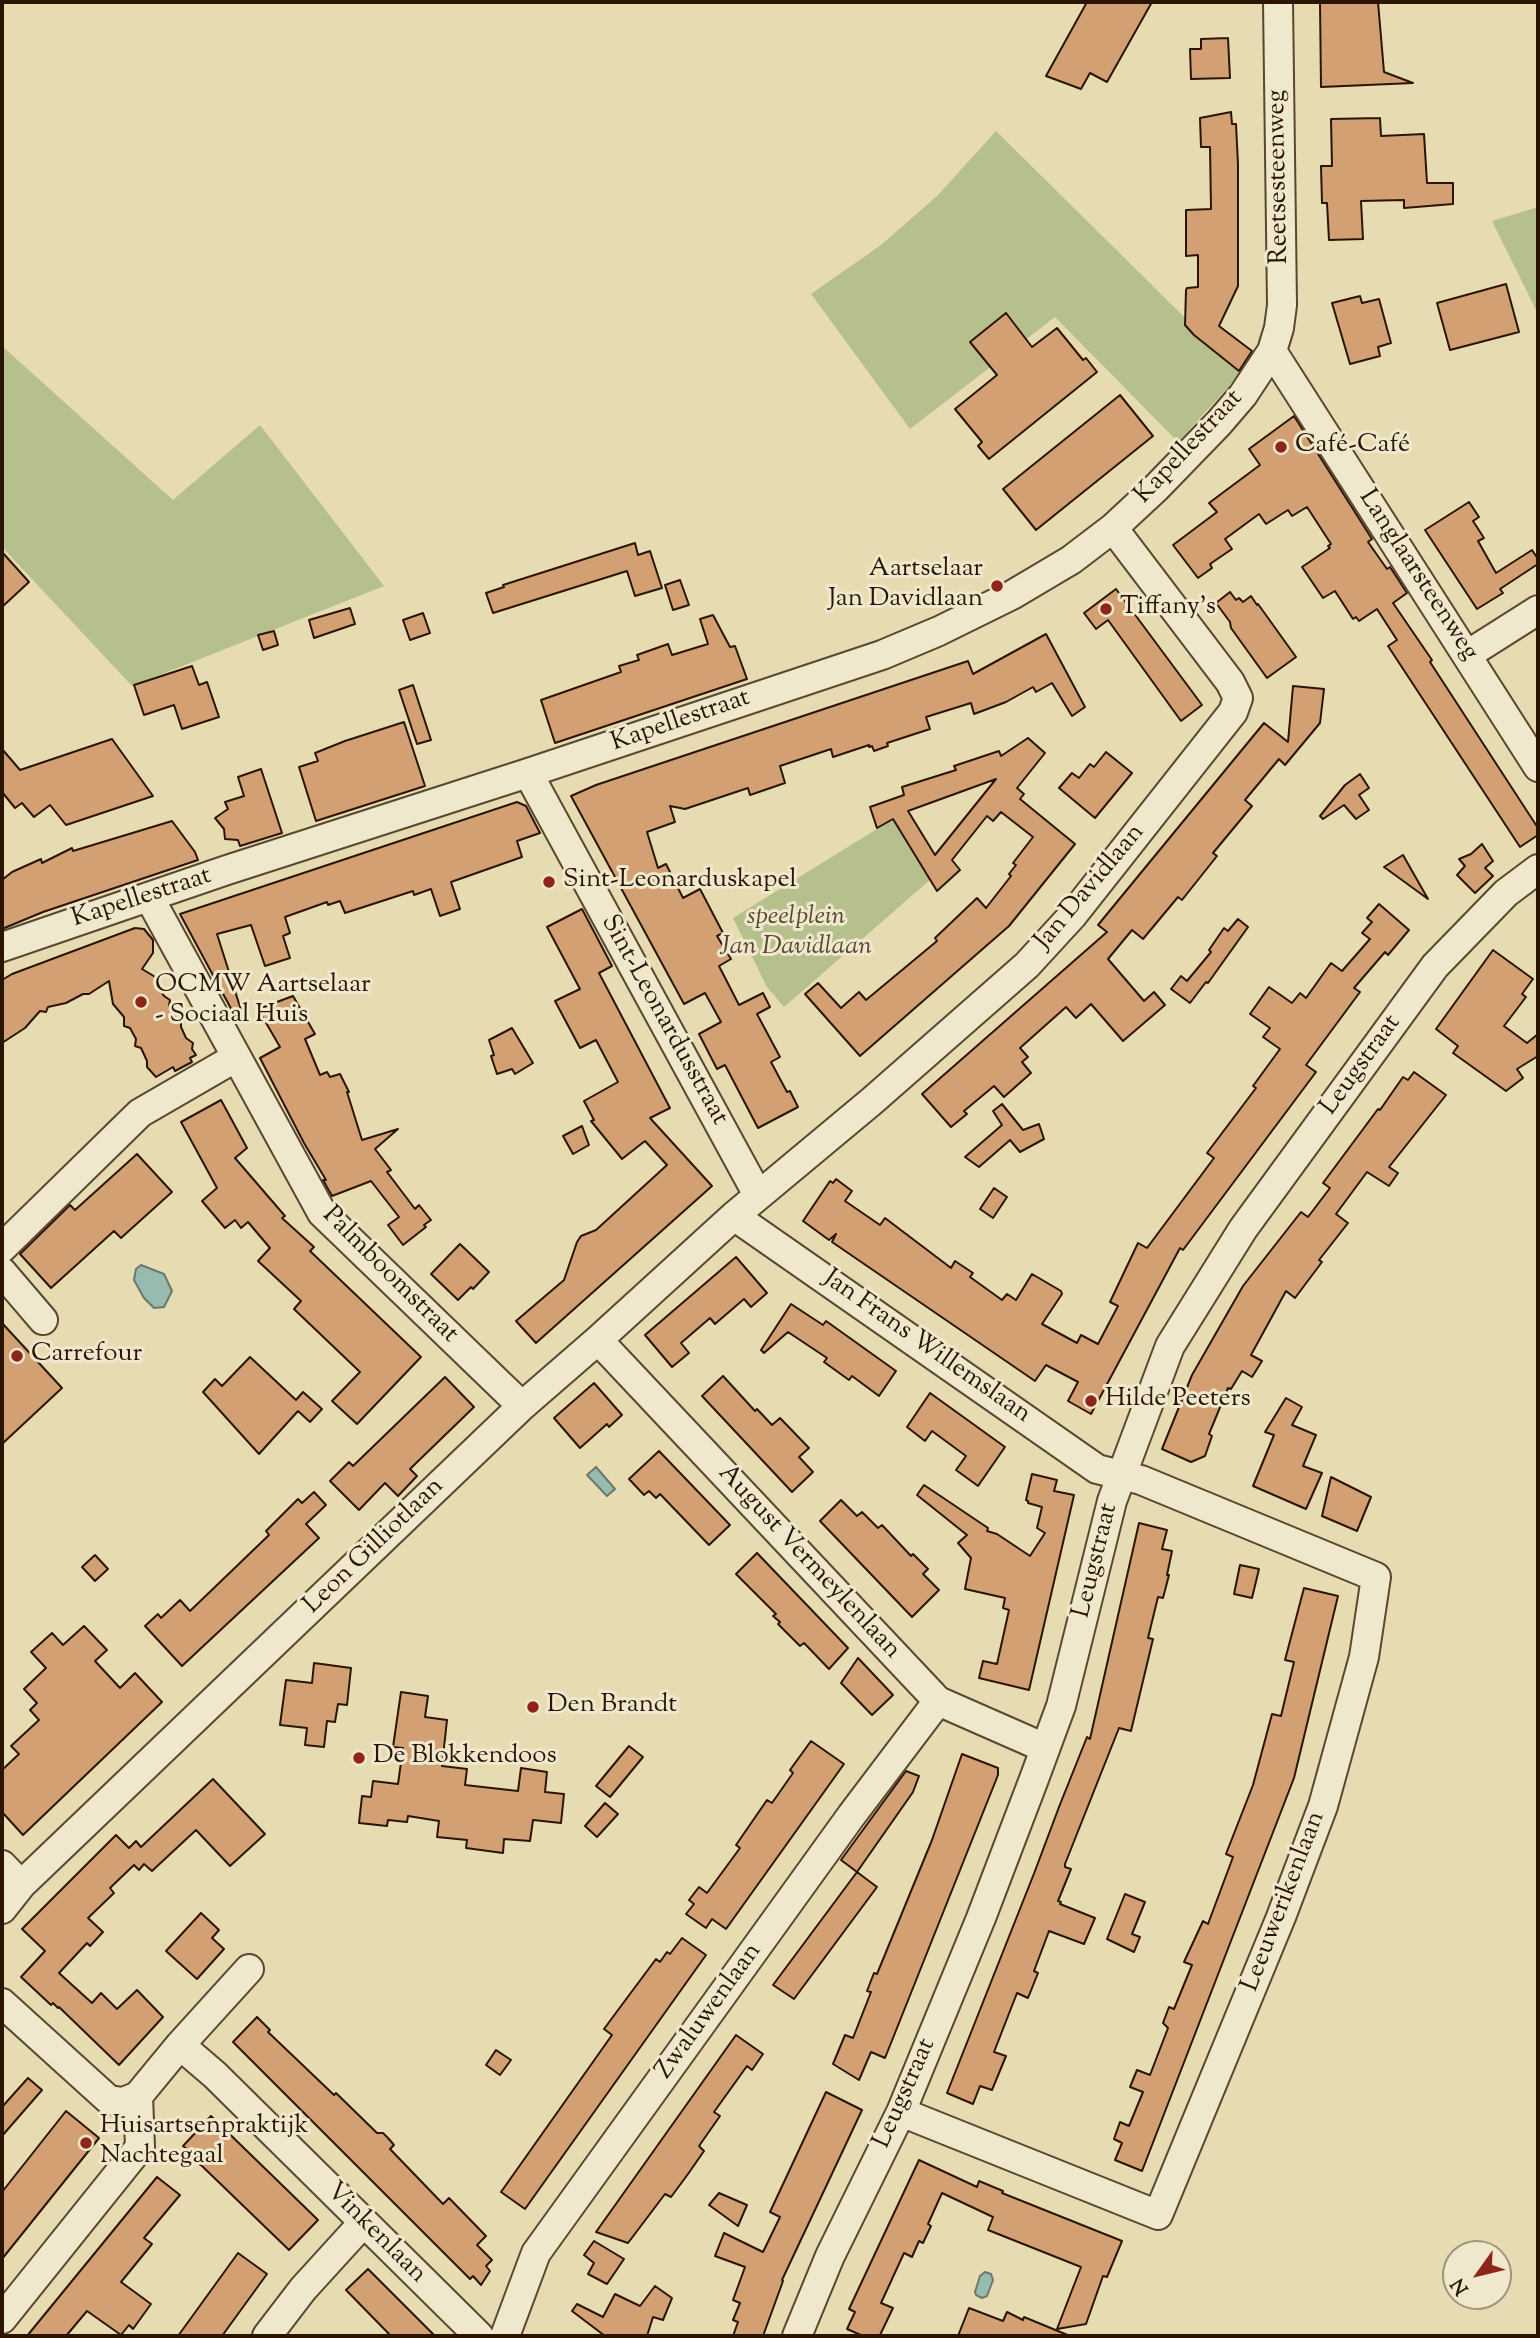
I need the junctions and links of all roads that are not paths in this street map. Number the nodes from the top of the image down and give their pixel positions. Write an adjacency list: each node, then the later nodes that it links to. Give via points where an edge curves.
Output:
1 (1278, 2): 2 (street, Reetsesteenweg, via 1282,304)
2 (1272, 351): 3 (street, Kapellestraat, via 1219,423); 5 (street, Langlaarsteenweg)
3 (1113, 528): 7 (street, Kapellestraat, via 1071,560 939,631); 12 (street, Jan Davidlaan, via 1230,682 1238,698 1233,712 1072,916 1027,965)
4 (1538, 610): 5 (street)
5 (1467, 655): 6 (street, Langlaarsteenweg)
6 (1538, 767)
7 (528, 773): 9 (street, Kapellestraat); 12 (street, Sint-Leonardusstraat)
8 (1538, 869): 19 (street, Leugstraat, via 1506,893 1435,966 1243,1229 1170,1346)
9 (149, 897): 10 (street, Kapellestraat); 11 (street, Palmboomstraat)
10 (2, 947)
11 (235, 1058): 14 (street, via 140,1113); 18 (street, Palmboomstraat, via 322,1213)
12 (758, 1195): 13 (street, Leon Gilliotlaan)
13 (734, 1216): 17 (street, Leon Gilliotlaan); 19 (street, Jan Frans Willemslaan, via 1097,1469)
14 (2, 1248)
15 (2, 1272): 16 (street)
16 (43, 1320)
17 (598, 1340): 18 (street, Leon Gilliotlaan); 20 (street, August Vermeylenlaan)
18 (522, 1406): 23 (street, Leon Gilliotlaan)
19 (1120, 1475): 21 (street, Leugstraat, via 1061,1706); 29 (street, Leeuwerikenlaan, via 1376,1577 1364,1657 1323,1806 1158,2215)
20 (938, 1701): 21 (street, August Vermeylenlaan); 34 (street, Zwaluwenlaan, via 536,2253)
21 (1045, 1748): 29 (street, Leugstraat)
22 (2, 1865): 23 (street)
23 (21, 1885): 24 (street, Leon Gilliotlaan)
24 (2, 1909)
25 (249, 1969): 27 (street)
26 (2, 2003): 28 (street, via 109,2100 123,2102)
27 (180, 2045): 28 (street); 30 (street, Vinkenlaan)
28 (138, 2095): 31 (street, via 141,2147)
29 (901, 2112): 35 (street, Leugstraat, via 830,2256)
30 (364, 2222): 32 (street); 33 (street, Vinkenlaan)
31 (2, 2319)
32 (267, 2336)
33 (479, 2336)
34 (505, 2336)
35 (797, 2336)

